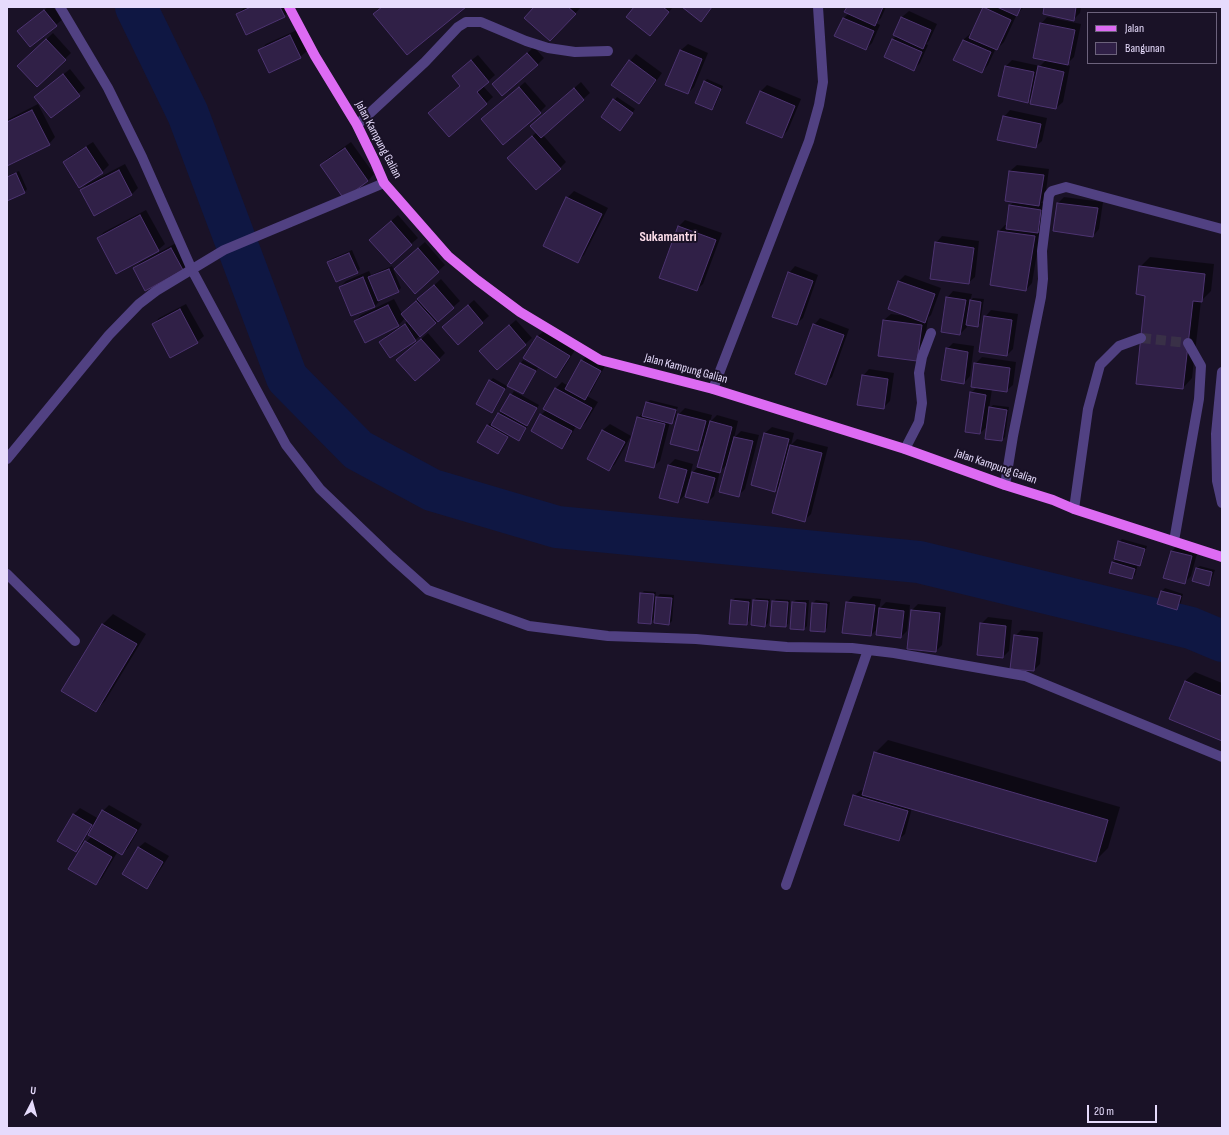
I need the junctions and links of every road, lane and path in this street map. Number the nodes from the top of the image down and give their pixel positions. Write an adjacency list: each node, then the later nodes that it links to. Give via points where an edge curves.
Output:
1 (60, 7): 8 (street, via 108,88)
2 (289, 7): 5 (main road, Jalan Kampung Galian)
3 (818, 7): 13 (street, via 823,82 809,141)
4 (608, 51): 5 (street, via 575,52 548,48 481,22 466,22)
5 (357, 125): 6 (main road, Jalan Kampung Galian)
6 (384, 183): 8 (street, via 224,250); 13 (main road, Jalan Kampung Galian, via 448,256 520,312 600,360)
7 (1222, 229): 16 (street, via 1066,188 1052,191 1049,195 1042,251 1041,297)
8 (192, 270): 15 (street, via 139,304 109,335); 23 (street, via 286,445 320,489 428,590 529,626 608,636)
9 (931, 333): 14 (street, via 919,373 922,403 919,422)
10 (1141, 338): 18 (street, via 1119,346 1100,365 1088,409)
11 (1188, 343): 19 (street, via 1201,366 1199,399)
12 (1222, 372): 17 (street, via 1216,434 1217,481)
13 (713, 389): 14 (main road, Jalan Kampung Galian)
14 (906, 449): 16 (main road, Jalan Kampung Galian)
15 (7, 459)
16 (1005, 485): 18 (main road, Jalan Kampung Galian)
17 (1222, 503)
18 (1074, 509): 19 (main road, Jalan Kampung Galian)
19 (1174, 541): 20 (main road, Jalan Kampung Galian)
20 (1222, 557)
21 (7, 574): 22 (street)
22 (75, 641)
23 (868, 650): 24 (street, via 1025,676); 25 (street)
24 (1222, 757)
25 (786, 885)

